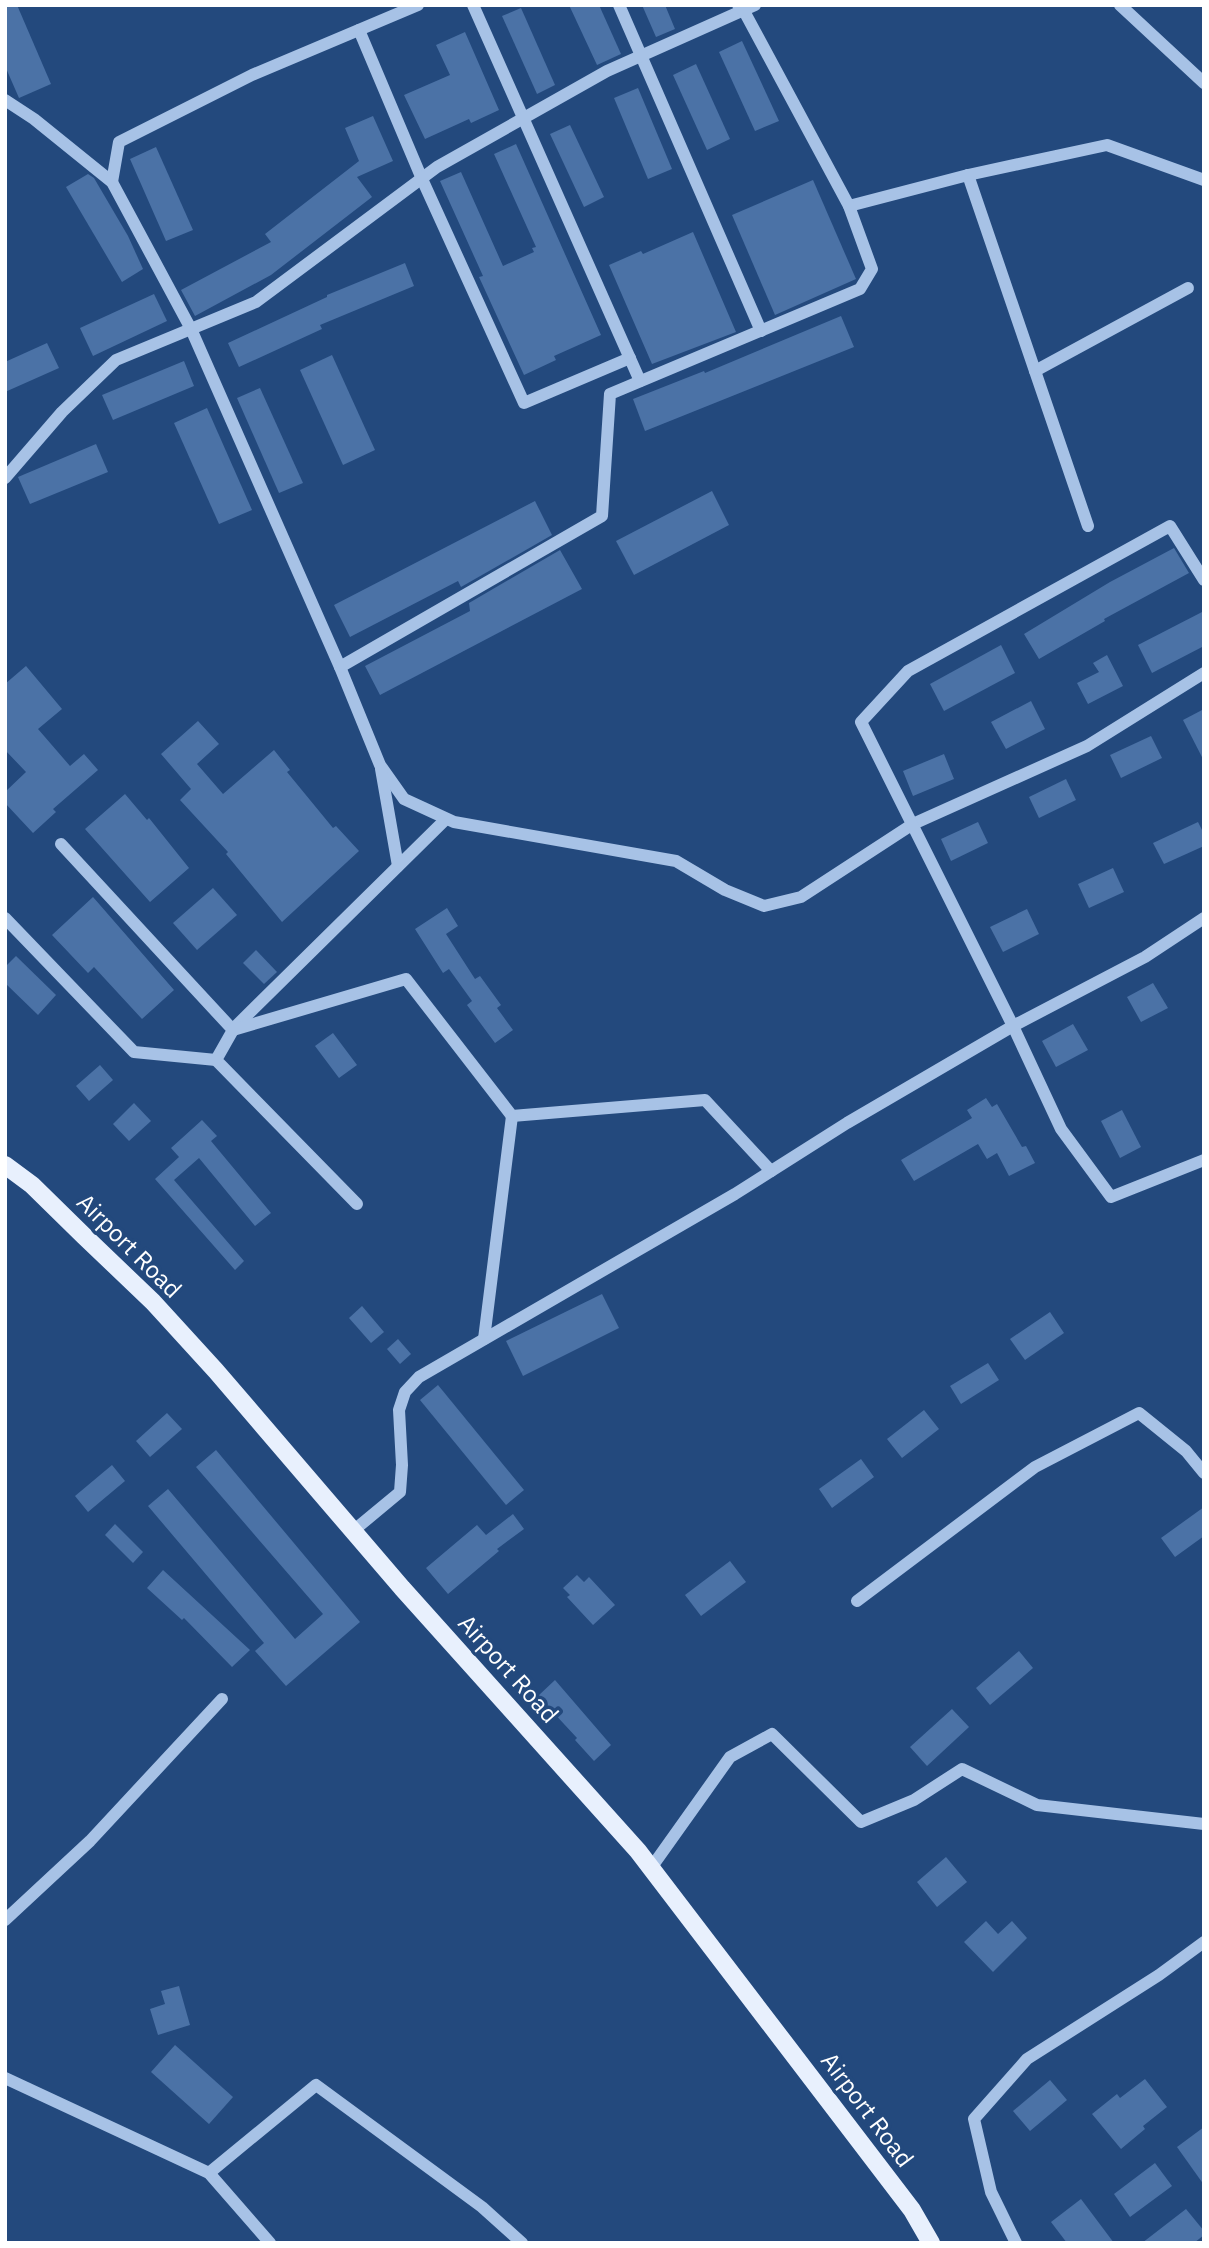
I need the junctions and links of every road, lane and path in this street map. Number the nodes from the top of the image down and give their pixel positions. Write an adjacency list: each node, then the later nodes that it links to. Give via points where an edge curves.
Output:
1 (418, 5): 6 (street)
2 (473, 5): 10 (street)
3 (619, 5): 7 (street)
4 (1120, 5): 8 (street)
5 (746, 7): 7 (street); 15 (street)
6 (359, 30): 12 (street); 14 (street, via 252,75 119,142)
7 (642, 57): 10 (street, via 607,71); 18 (street)
8 (1203, 76)
9 (5, 100): 14 (street)
10 (523, 119): 12 (street); 19 (street)
11 (968, 175): 13 (street, via 1107,145); 15 (street); 20 (street)
12 (422, 179): 17 (street, via 256,302); 19 (street, via 524,403)
13 (1204, 180)
14 (111, 182): 17 (street)
15 (849, 205): 18 (street, via 872,269 860,289)
16 (1188, 288): 20 (street)
17 (191, 330): 22 (street, via 116,360 62,412); 25 (street)
18 (761, 331): 21 (street)
19 (630, 358): 21 (street)
20 (1035, 371): 23 (street)
21 (640, 381): 25 (street, via 610,394 602,516)
22 (5, 478)
23 (1088, 526)
24 (1204, 580): 29 (street, via 1170,526 908,671 861,722)
25 (340, 667): 27 (street)
26 (1204, 673): 29 (street, via 1087,746)
27 (380, 765): 28 (street, via 404,799); 31 (street)
28 (446, 818): 29 (street, via 676,861 725,890 764,906 801,897); 31 (street)
29 (913, 824): 34 (street)
30 (61, 844): 35 (street)
31 (398, 866): 35 (street)
32 (5, 918): 36 (street, via 134,1052)
33 (1204, 918): 34 (street, via 1144,957)
34 (1013, 1026): 38 (street, via 1061,1129 1111,1197); 40 (street)
35 (233, 1030): 36 (street); 37 (street, via 406,979)
36 (216, 1060): 41 (street)
37 (512, 1116): 40 (street, via 705,1100); 42 (street)
38 (1204, 1160)
39 (5, 1165): 44 (main road, Airport Road, via 32,1185 153,1303)
40 (771, 1171): 42 (street)
41 (357, 1204)
42 (484, 1339): 44 (street, via 419,1377 405,1392 399,1410 400,1492)
43 (1204, 1473): 45 (street, via 1186,1451 1139,1413 1035,1467)
44 (353, 1531): 48 (main road, Airport Road)
45 (857, 1601)
46 (222, 1699): 49 (street, via 90,1841)
47 (1204, 1824): 48 (street, via 1037,1805 962,1769 914,1800 861,1822 772,1734 730,1758)
48 (651, 1868): 55 (main road, Airport Road, via 912,2210)
49 (5, 1920)
50 (1204, 1942): 56 (street, via 1027,2059 974,2119 991,2192)
51 (5, 2078): 52 (street)
52 (209, 2173): 53 (street); 54 (street, via 316,2085 482,2207)
53 (270, 2243)
54 (522, 2243)
55 (931, 2243)
56 (1016, 2243)

